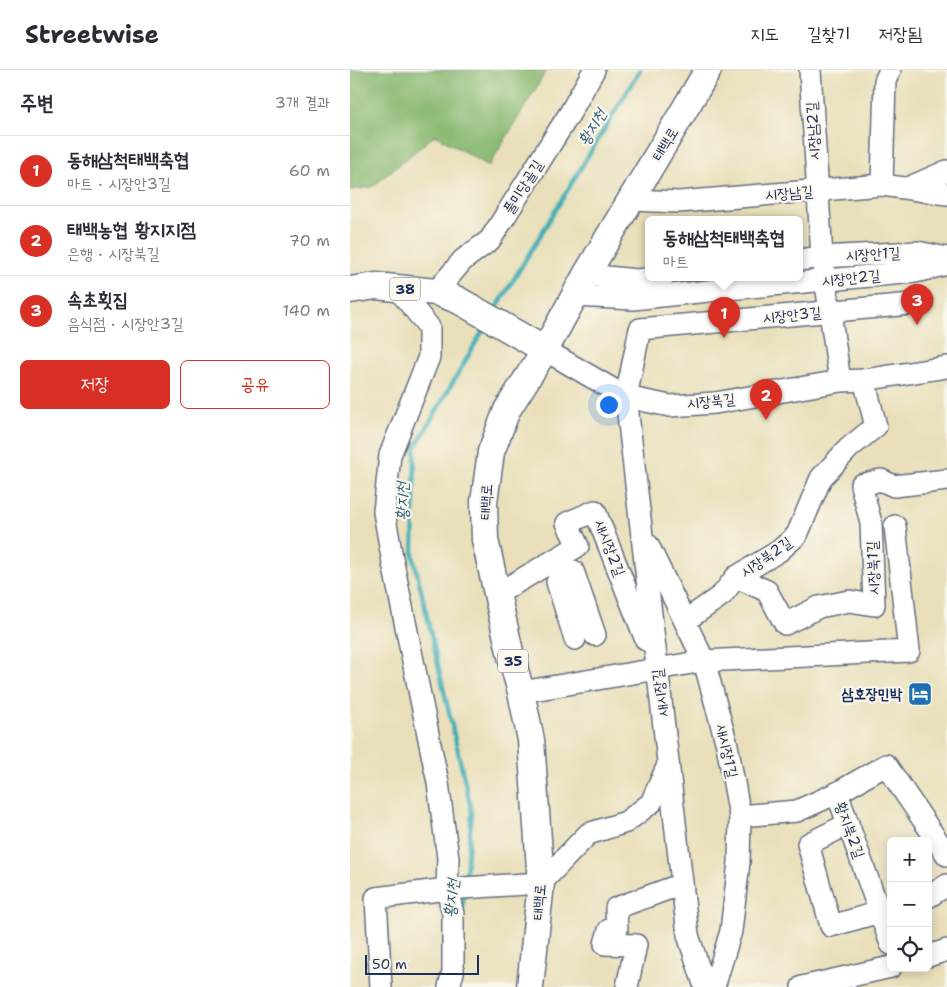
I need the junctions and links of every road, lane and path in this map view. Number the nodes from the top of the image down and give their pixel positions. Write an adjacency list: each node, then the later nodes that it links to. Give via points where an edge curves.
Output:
1 (594, 70): 20 (street, 풀미당골길, via 490,240 463,260)
2 (708, 70): 10 (main road, 태백로 / 35)
3 (810, 70): 8 (street, 시장남2길)
4 (890, 70): 6 (street, via 885,81)
5 (947, 171): 7 (street)
6 (882, 185): 7 (street, 시장남길); 8 (street, 시장남길)
7 (907, 188): 9 (street, 시장남길)
8 (817, 191): 10 (street, 시장남길, via 679,202); 11 (street, 시장남2길)
9 (947, 194)
10 (631, 200): 17 (main road, 태백로 / 35)
11 (822, 257): 12 (street, 시장안1길, via 917,252); 13 (street, 시장안1길); 16 (street, 시장남2길)
12 (947, 258)
13 (803, 259)
14 (947, 264): 16 (street, 시장안2길, via 916,272)
15 (645, 279): 17 (street)
16 (826, 281): 17 (street, 시장안2길, via 633,299); 22 (street, 시장남2길)
17 (581, 286): 23 (main road, 태백로 / 35)
18 (397, 288): 19 (main road, 38, via 376,286); 20 (main road, 38); 47 (street, via 429,327 429,357 390,455 384,512 438,783 448,858)
19 (350, 290)
20 (447, 296): 23 (main road, 38)
21 (922, 303): 22 (street, 시장안3길)
22 (830, 311): 26 (street, 시장남2길); 27 (street, 시장안3길, via 640,329)
23 (545, 350): 27 (street, 시장북길); 33 (main road, 태백로 / 35, via 507,410 491,452 484,502 485,540)
24 (947, 367): 25 (street, 시장북길)
25 (864, 380): 26 (street, 시장북길); 32 (street, 시장북2길, via 876,426 849,448 821,478 797,535 779,551)
26 (840, 381): 27 (street, 시장북길, via 714,403 670,406)
27 (626, 397): 30 (street, 새시장길)
28 (947, 480): 32 (street, 시장북1길, via 894,486 882,480 861,485 871,523 874,605 849,601 819,606 785,624 767,591)
29 (895, 526): 36 (street, via 909,651)
30 (641, 529): 34 (street, 새시장1길); 37 (street, 새시장길)
31 (561, 566): 33 (street, 새시장2길); 35 (street, via 573,571); 37 (street, 새시장2길, via 578,546 567,524 595,511)
32 (736, 577): 34 (street, 시장북2길, via 722,595)
33 (497, 594): 38 (main road, 태백로 / 35)
34 (685, 621): 36 (street, 새시장1길)
35 (585, 637)
36 (704, 661): 37 (street); 41 (street, 새시장1길, via 727,745)
37 (657, 668): 38 (street); 39 (street, 새시장길)
38 (521, 692): 44 (main road, 태백로 / 35, via 531,740)
39 (668, 765): 44 (street, via 651,804 626,822 588,834); 45 (street, 새시장길)
40 (837, 793): 41 (street, 황지북2길, via 797,811); 42 (street, 황지북2길); 43 (street, via 886,765)
41 (740, 816): 59 (street, 새시장1길, via 739,862 731,931)
42 (848, 824): 49 (street, 황지북2길); 49 (street, via 808,844 831,926)
43 (947, 855)
44 (532, 884): 47 (street); 56 (main road, 태백로 / 35)
45 (682, 884): 57 (street, via 616,908 616,930 608,930 605,944 636,945); 58 (street, 새시장길, via 688,936)
46 (947, 884): 48 (street)
47 (447, 889): 54 (street, via 376,898); 55 (street, via 453,914 453,972)
48 (932, 895)
49 (887, 927)
50 (947, 950): 51 (street)
51 (932, 955)
52 (887, 968): 53 (street)
53 (810, 986)
54 (381, 987)
55 (449, 987)
56 (530, 987)
57 (628, 987)
58 (705, 987)
59 (714, 987)

